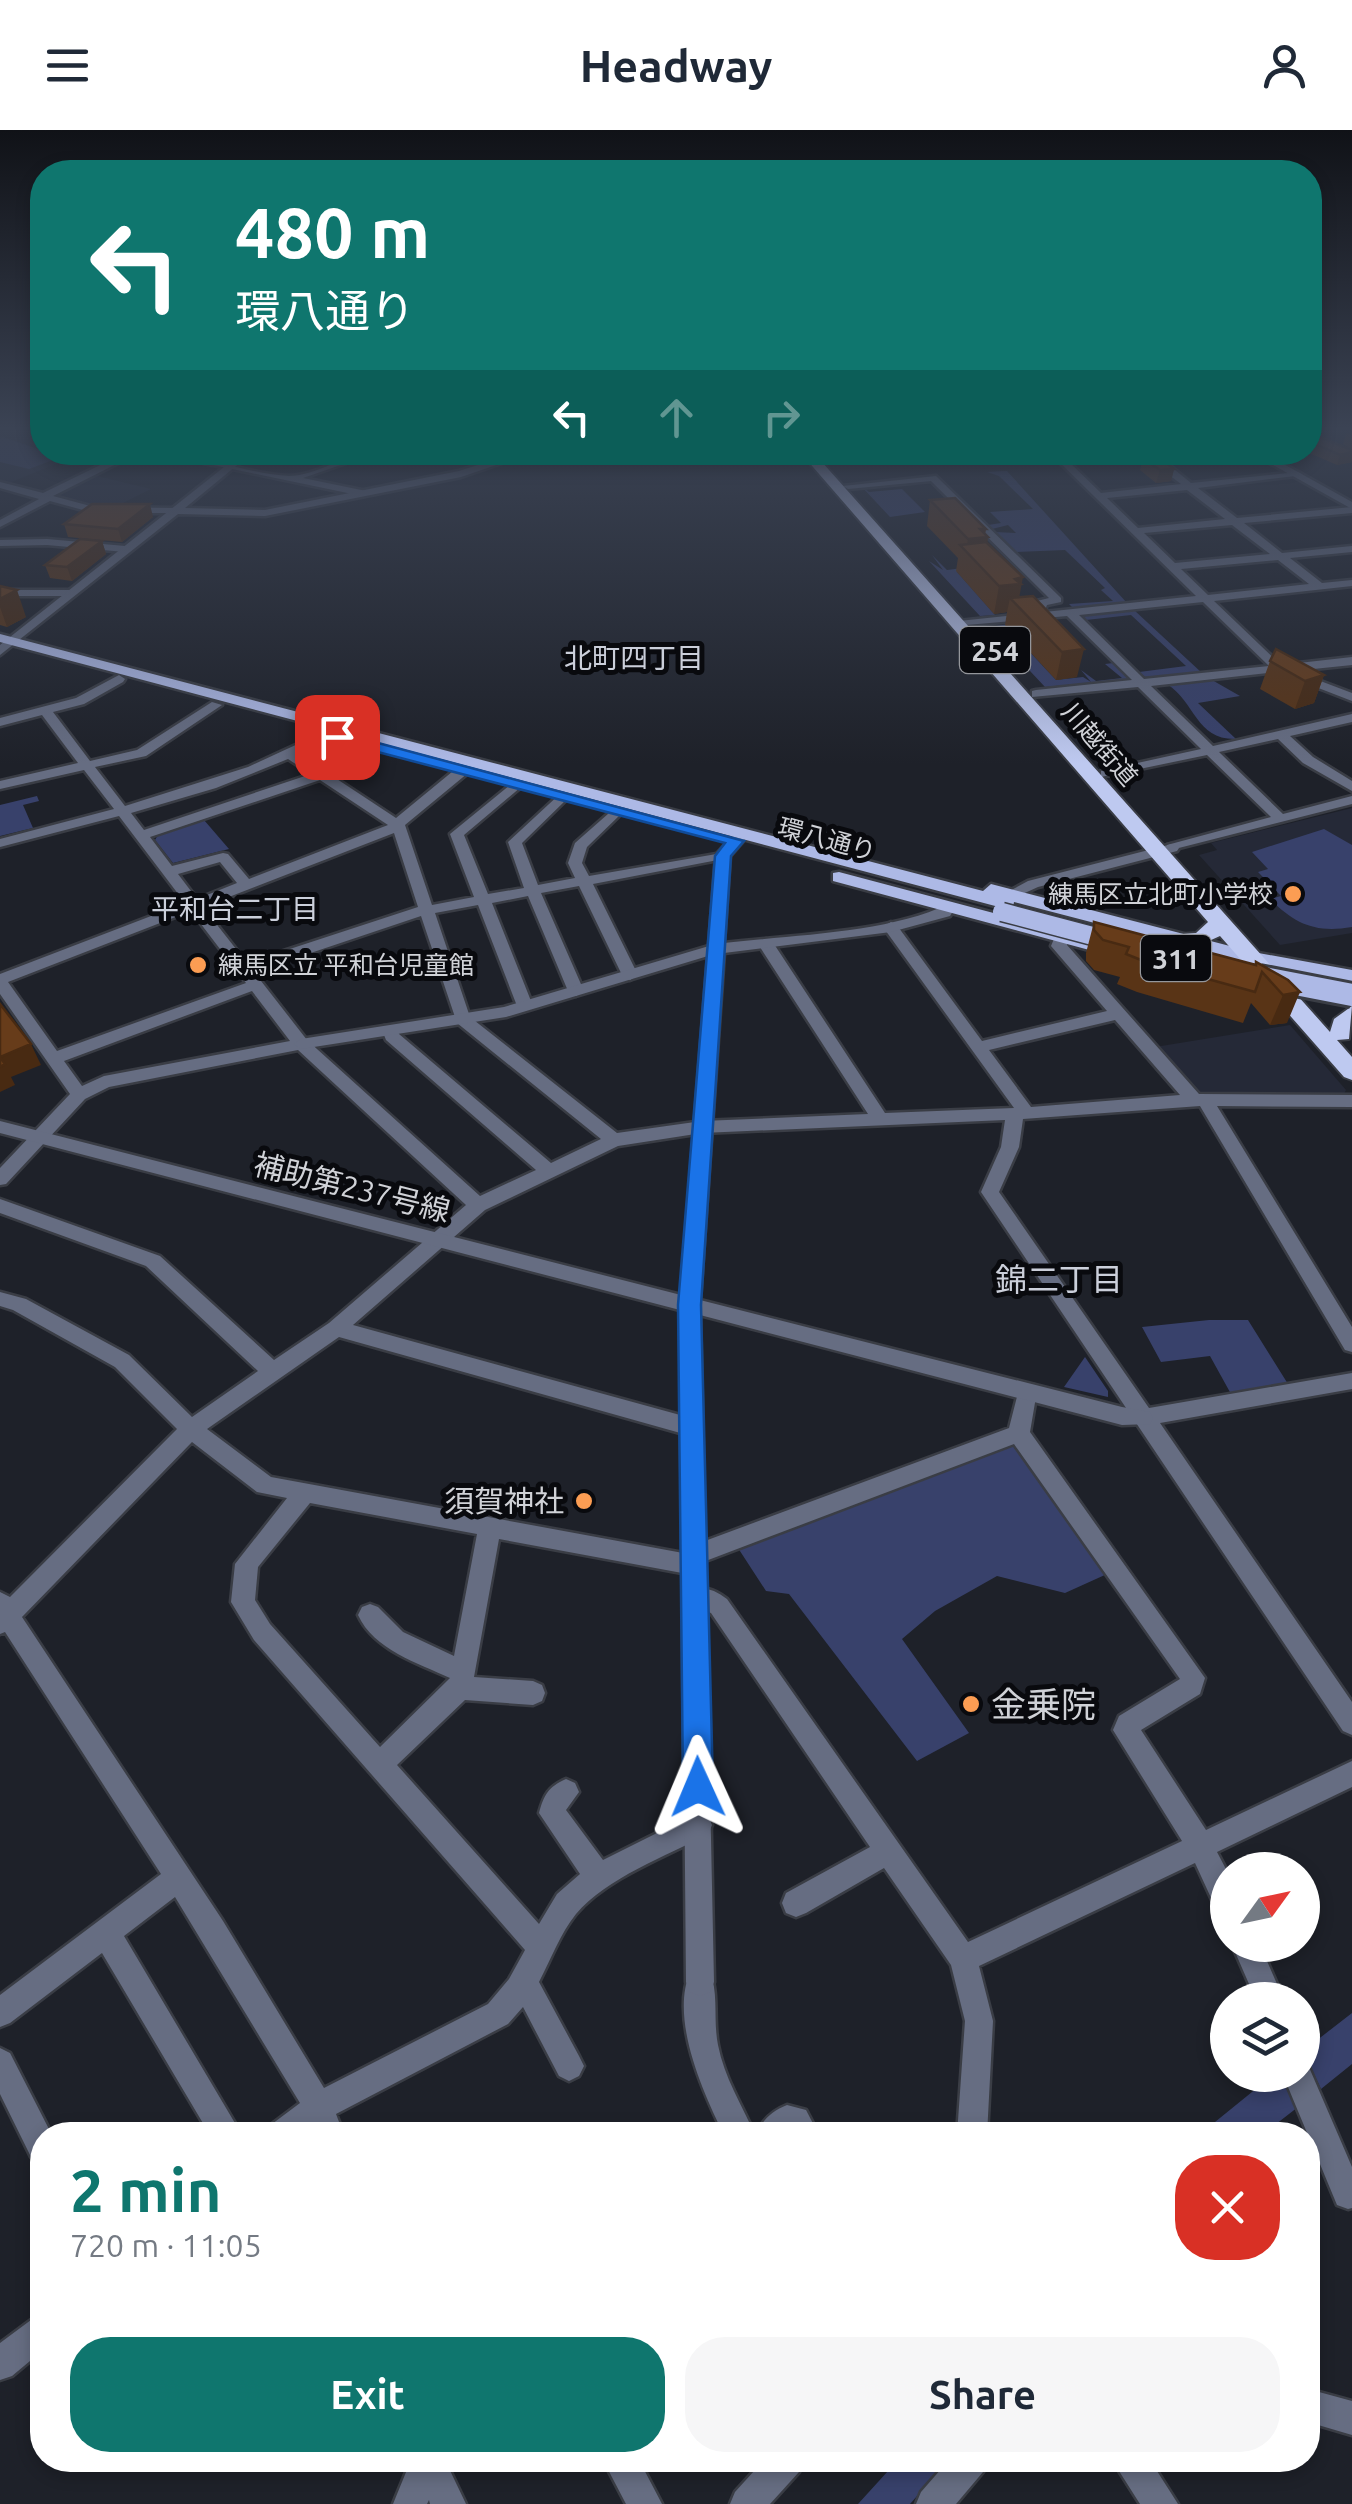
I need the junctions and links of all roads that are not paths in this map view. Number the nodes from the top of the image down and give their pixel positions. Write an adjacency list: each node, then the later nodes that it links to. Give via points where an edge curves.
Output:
1 (25, 542): 9 (street)
2 (135, 542): 9 (street)
3 (889, 542): 19 (highway, 川越街道 / 254)
4 (895, 542): 19 (highway, 川越街道 / 254)
5 (998, 542): 18 (street, via 1057,600 1039,604)
6 (1145, 542): 11 (street)
7 (1262, 542): 10 (street)
8 (1352, 549): 10 (street)
9 (125, 550): 14 (street)
10 (1280, 556): 11 (street); 13 (street)
11 (1172, 567): 16 (street)
12 (1352, 583): 13 (street)
13 (1320, 586): 16 (street)
14 (71, 592): 15 (street); 20 (street)
15 (0, 593)
16 (1205, 599): 17 (street); 22 (street)
17 (1070, 613): 18 (street); 24 (street)
18 (1048, 615): 19 (street)
19 (965, 624): 25 (highway, 川越街道 / 254); 51 (highway, 川越街道 / 254)
20 (3, 645): 23 (main road, 環八通り / 311); 50 (main road, 環八通り / 311)
21 (1352, 662): 22 (street)
22 (1279, 669): 24 (street); 26 (street)
23 (120, 679): 27 (main road, 環八通り / 311); 28 (street)
24 (1141, 683): 25 (street); 33 (street)
25 (1036, 694): 37 (highway, 川越街道 / 254)
26 (1352, 697)
27 (216, 705): 31 (main road, 環八通り / 311); 35 (street, via 153,748)
28 (46, 712): 30 (street); 35 (street)
29 (1352, 718): 32 (street)
30 (0, 722)
31 (328, 734): 34 (street); 36 (main road, 環八通り / 311)
32 (1282, 735): 33 (street); 41 (street)
33 (1210, 751): 37 (street); 46 (street)
34 (292, 756): 38 (street); 44 (street)
35 (90, 766): 40 (street); 44 (street)
36 (463, 770): 39 (main road, 環八通り / 311); 47 (street)
37 (1106, 774): 51 (highway, 川越街道 / 254)
38 (322, 775): 47 (street); 48 (street)
39 (516, 784): 42 (main road, 環八通り / 311); 56 (street, via 457,834)
40 (0, 785)
41 (1352, 787)
42 (562, 796): 45 (main road, 環八通り / 311); 55 (street, via 516,842)
43 (1352, 800): 46 (street)
44 (123, 810): 48 (street); 49 (street)
45 (616, 810): 50 (main road, 環八通り / 311); 53 (street, via 577,851)
46 (1280, 819): 51 (street)
47 (398, 825): 54 (street); 60 (street)
48 (143, 835): 52 (street)
49 (0, 842)
50 (734, 843): 53 (street); 57 (main road, 環八通り / 311); 59 (main road); 67 (street)
51 (1165, 850): 57 (street, via 1023,887); 61 (highway, 川越街道 / 254); 68 (highway, 川越街道 / 254)
52 (170, 871): 54 (street, via 223,857); 58 (street)
53 (583, 881): 55 (street); 70 (street)
54 (246, 884): 58 (street)
55 (532, 890): 56 (street); 77 (street)
56 (484, 899): 60 (street); 81 (street)
57 (1006, 903): 63 (main road); 75 (main road, 環八通り / 311, via 1216,958); 78 (main road, 環八通り / 311, bridge, via 1212,967)
58 (194, 904): 69 (street); 73 (street)
59 (948, 908): 62 (street); 64 (main road)
60 (428, 909): 69 (street); 83 (street)
61 (1218, 920): 65 (highway, via 1210,936); 68 (highway, 川越街道 / 254)
62 (890, 927): 66 (street); 87 (street)
63 (1142, 930): 64 (main road, via 1163,948 1146,956); 65 (main road)
64 (1061, 937): 82 (street, via 1059,946)
65 (1177, 938): 68 (main road)
66 (766, 944): 67 (street); 94 (street)
67 (716, 949): 70 (street); 95 (street)
68 (1263, 960): 71 (main road); 76 (highway, 川越街道 / 254); 79 (highway, 川越街道 / 254)
69 (242, 970): 74 (street)
70 (630, 975): 77 (street)
71 (1352, 976)
72 (1232, 979): 76 (main road)
73 (0, 981): 88 (street)
74 (254, 985): 86 (street); 88 (street)
75 (1352, 985)
76 (1280, 990): 79 (main road); 89 (highway, 川越街道 / 254)
77 (576, 991): 81 (street)
78 (1352, 995)
79 (1306, 996): 80 (main road); 85 (highway, 川越街道 / 254)
80 (1352, 1004)
81 (525, 1006): 83 (street)
82 (1118, 1014): 87 (street); 91 (street)
83 (463, 1019): 84 (street); 98 (street)
84 (390, 1030): 86 (street); 99 (street)
85 (1348, 1031)
86 (301, 1044): 90 (street, via 134,1075); 102 (street)
87 (978, 1048): 93 (street)
88 (53, 1058): 90 (street)
89 (1352, 1072)
90 (78, 1096): 97 (street)
91 (1200, 1100): 92 (street); 93 (street); 107 (street)
92 (1352, 1101)
93 (1021, 1114): 94 (street); 111 (street, via 989,1190)
94 (880, 1118): 95 (street)
95 (702, 1126): 98 (street); 105 (street)
96 (0, 1127): 97 (street, 補助第237号線)
97 (39, 1138): 100 (street); 103 (street, 補助第237号線)
98 (614, 1140): 99 (street)
99 (548, 1170): 102 (street)
100 (0, 1179)
101 (0, 1206): 108 (street, via 153,1262)
102 (478, 1206): 103 (street)
103 (441, 1241): 105 (street, 補助第237号線); 106 (street)
104 (0, 1299): 113 (street, via 122,1361)
105 (690, 1305): 110 (street, 補助第237号線); 112 (street)
106 (336, 1328): 108 (street); 112 (street)
107 (1352, 1344)
108 (273, 1372): 113 (street)
109 (1352, 1381): 111 (street)
110 (1027, 1391): 111 (street, 補助第237号線); 114 (street)
111 (1142, 1418): 123 (street)
112 (691, 1427): 117 (street)
113 (191, 1429): 115 (street, via 265,1485); 119 (street)
114 (1019, 1434): 117 (street, via 948,1456); 128 (street, via 1193,1678 1191,1686 1126,1730)
115 (305, 1493): 116 (street); 124 (street, via 247,1564 243,1602)
116 (490, 1527): 117 (street); 121 (street)
117 (694, 1560): 118 (street)
118 (695, 1598): 127 (street); 129 (street, via 720,1606)
119 (3, 1614): 131 (street)
120 (370, 1615): 121 (street, via 395,1640)
121 (462, 1680): 122 (street); 124 (street)
122 (533, 1693)
123 (1352, 1723)
124 (380, 1764): 135 (street)
125 (1352, 1774): 128 (street)
126 (566, 1792): 132 (street, via 552,1813)
127 (698, 1825): 132 (street); 145 (street, via 698,2024 706,2067)
128 (1200, 1845): 130 (street); 136 (street)
129 (888, 1851): 133 (street); 136 (street)
130 (1210, 1866)
131 (178, 1878): 134 (street); 142 (street)
132 (600, 1879): 135 (street, via 568,1903)
133 (796, 1902)
134 (107, 1934): 138 (street); 144 (street)
135 (542, 1948): 137 (street)
136 (963, 1958): 146 (street, via 980,2021)
137 (523, 1987): 140 (street); 142 (street, via 498,2014)
138 (0, 2014)
139 (0, 2062): 143 (street)
140 (569, 2066)
141 (1305, 2092): 147 (street)
142 (324, 2121)
143 (30, 2122)
144 (219, 2122)
145 (734, 2122)
146 (973, 2122)
147 (1319, 2122)
148 (1320, 2125): 149 (street)
149 (1351, 2196)
150 (30, 2340): 151 (street)
151 (0, 2364)
152 (1320, 2409): 153 (street)
153 (1352, 2418)
154 (423, 2472): 160 (street)
155 (433, 2472): 161 (street)
156 (627, 2472): 162 (street)
157 (773, 2472): 163 (street)
158 (960, 2472): 164 (street)
159 (1137, 2472): 165 (street)
160 (410, 2504)
161 (449, 2504)
162 (645, 2504)
163 (747, 2504)
164 (932, 2504)
165 (1160, 2504)

